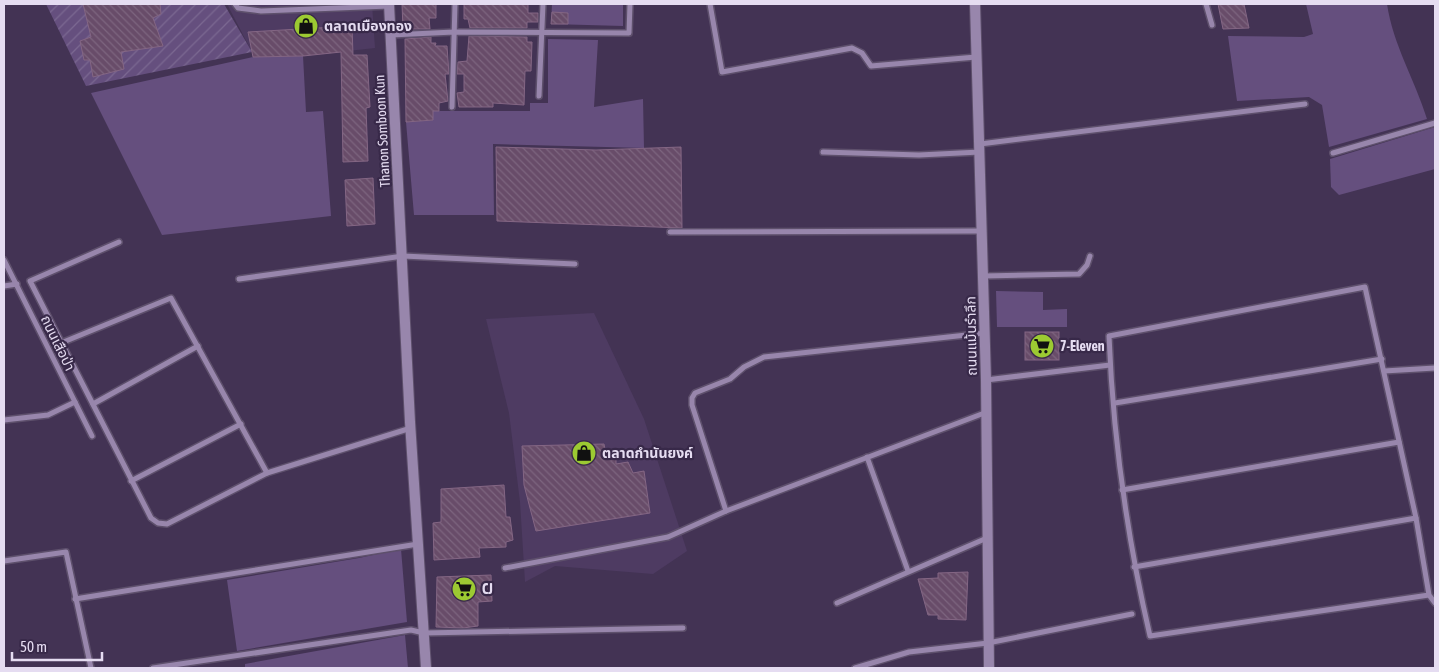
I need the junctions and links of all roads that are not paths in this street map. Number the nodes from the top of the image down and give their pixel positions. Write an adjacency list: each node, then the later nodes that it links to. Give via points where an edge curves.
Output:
1 (235, 4): 8 (street, via 238,8 261,10)
2 (455, 4): 10 (street)
3 (543, 4): 11 (street)
4 (630, 4): 11 (street, via 629,34)
5 (710, 4): 13 (street, via 722,72 852,48 862,53 871,66)
6 (976, 4): 13 (street, ถนนแม้นรำลึก)
7 (1206, 4): 9 (street)
8 (389, 5): 12 (street, Thanon Somboon Kun)
9 (1212, 26)
10 (454, 32): 11 (street); 12 (street); 16 (street)
11 (542, 32): 14 (street)
12 (391, 35): 24 (street, Thanon Somboon Kun)
13 (976, 57): 18 (street, ถนนแม้นรำลึก)
14 (539, 96)
15 (1305, 104): 18 (street)
16 (452, 107)
17 (1435, 123): 20 (street)
18 (980, 148): 19 (street, via 919,155); 21 (street, ถนนแม้นรำลึก)
19 (823, 152)
20 (1333, 153)
21 (983, 231): 22 (street); 28 (street, ถนนแม้นรำลึก)
22 (670, 232)
23 (119, 242): 33 (street, via 30,281)
24 (403, 256): 27 (street); 29 (street); 46 (street, Thanon Somboon Kun)
25 (1090, 256): 28 (street, via 1079,274)
26 (4, 260): 30 (street, ถนนเสือป่า)
27 (575, 264)
28 (984, 276): 32 (street, ถนนแม้นรำลึก)
29 (238, 279)
30 (17, 284): 31 (street); 40 (street, ถนนเสือป่า)
31 (4, 286)
32 (985, 333): 39 (street, ถนนแม้นรำลึก); 53 (street, via 764,357 730,379 695,393 692,405)
33 (61, 343): 34 (street, via 171,298); 42 (street)
34 (198, 346): 42 (street); 45 (street)
35 (1382, 359): 36 (street, via 1365,286 1109,336); 38 (street); 41 (street)
36 (1110, 365): 39 (street); 41 (street)
37 (1435, 368): 38 (street)
38 (1384, 370): 48 (street)
39 (986, 380): 43 (street, ถนนแม้นรำลึก)
40 (76, 402): 44 (street, via 48,415); 47 (street, ถนนเสือป่า)
41 (1115, 403): 52 (street)
42 (93, 404): 51 (street)
43 (987, 412): 49 (street); 55 (street, ถนนแม้นรำลึก)
44 (4, 420)
45 (241, 424): 50 (street); 51 (street)
46 (410, 428): 50 (street); 56 (street, Thanon Somboon Kun)
47 (92, 436)
48 (1399, 442): 52 (street); 54 (street)
49 (867, 456): 53 (street); 60 (street)
50 (267, 473): 51 (street, via 167,524 151,518)
51 (131, 481)
52 (1122, 490): 58 (street)
53 (726, 511): 59 (street, via 668,537)
54 (1416, 518): 58 (street); 61 (street)
55 (987, 538): 60 (street); 68 (street, ถนนแม้นรำลึก)
56 (418, 544): 62 (street); 67 (street, Thanon Somboon Kun)
57 (4, 561): 62 (street, via 66,552)
58 (1134, 567): 61 (street, via 1150,636)
59 (505, 568)
60 (908, 571): 63 (street)
61 (1429, 595): 64 (street)
62 (75, 599): 69 (street)
63 (837, 603)
64 (1435, 603)
65 (1132, 614): 68 (street)
66 (683, 628): 67 (street)
67 (424, 633): 70 (street, via 411,630); 71 (street, Thanon Somboon Kun)
68 (988, 642): 72 (street, via 909,652); 73 (street, ถนนแม้นรำลึก)
69 (91, 668)
70 (153, 668)
71 (426, 668)
72 (855, 668)
73 (988, 668)

